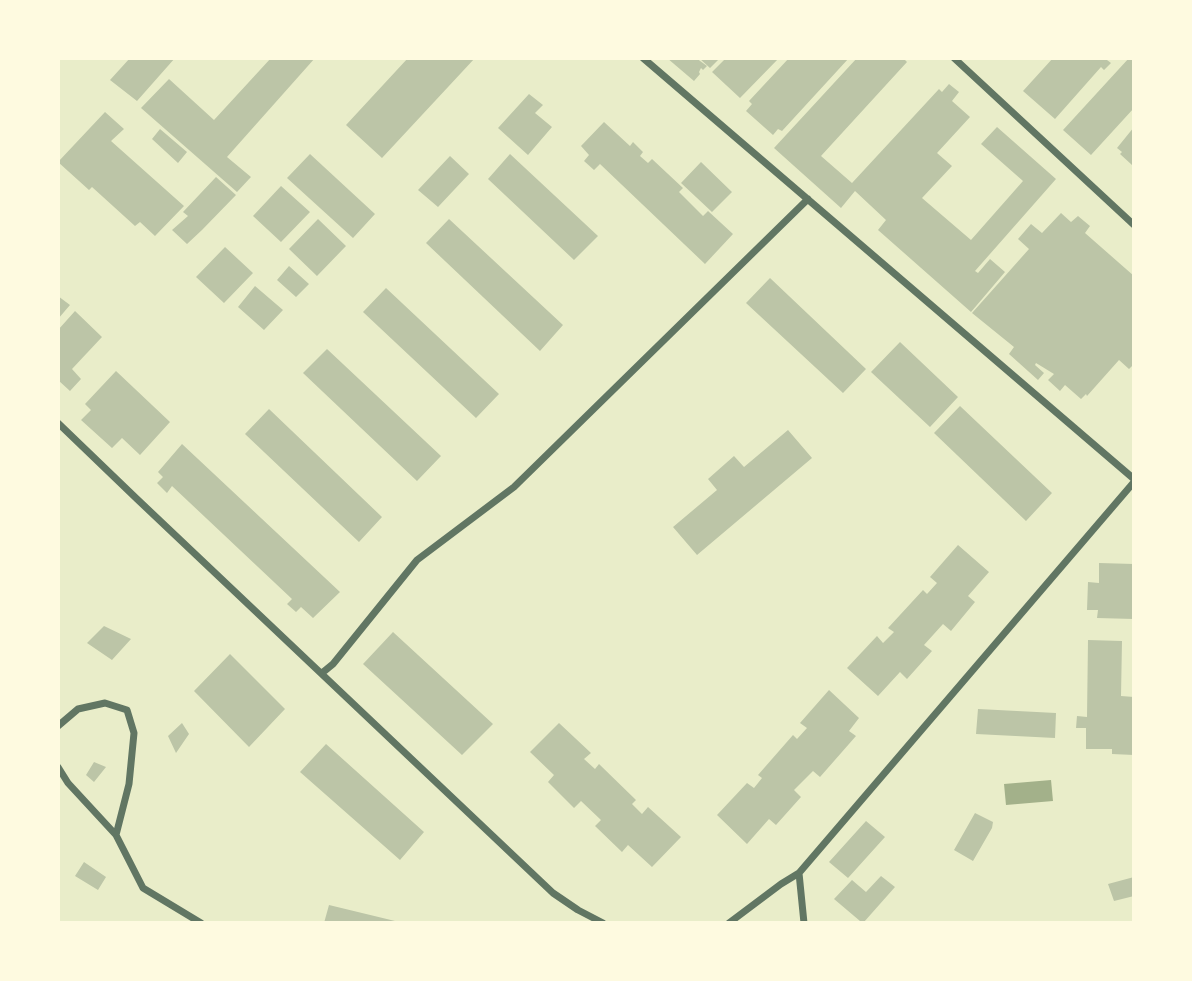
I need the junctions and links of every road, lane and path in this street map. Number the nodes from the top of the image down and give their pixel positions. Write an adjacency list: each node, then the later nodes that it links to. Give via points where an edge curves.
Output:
1 (643, 58): 3 (street)
2 (954, 58): 4 (street)
3 (808, 199): 6 (street); 7 (street, via 514,486 417,560)
4 (1134, 225)
5 (58, 422): 7 (street)
6 (1134, 481): 11 (street)
7 (322, 673): 13 (street, via 553,893)
8 (58, 726): 10 (street, via 78,709 105,702 127,710 134,733 129,784)
9 (58, 767): 10 (street)
10 (116, 835): 12 (street, via 143,888)
11 (799, 873): 14 (street); 15 (street)
12 (201, 923)
13 (603, 923)
14 (729, 923)
15 (804, 923)

